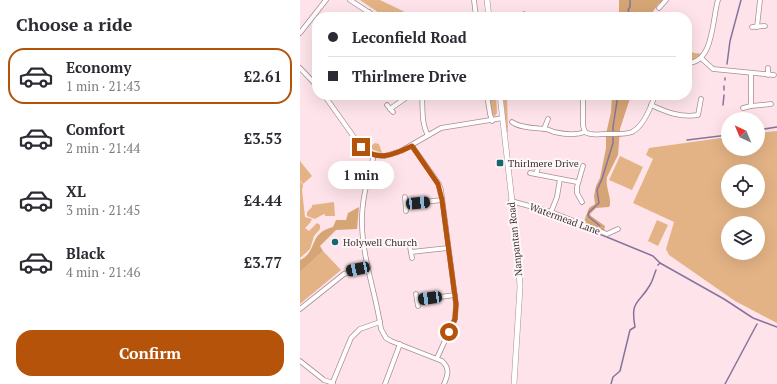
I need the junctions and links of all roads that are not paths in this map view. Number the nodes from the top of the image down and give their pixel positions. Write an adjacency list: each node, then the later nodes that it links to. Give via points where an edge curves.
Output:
1 (326, 0): 9 (street)
2 (350, 0): 10 (street)
3 (474, 0): 11 (street)
4 (487, 0): 12 (street)
5 (666, 0): 8 (street)
6 (718, 0): 18 (street, via 711,35 705,54)
7 (760, 0): 16 (street)
8 (660, 5)
9 (317, 12)
10 (369, 12)
11 (475, 12)
12 (488, 12)
13 (312, 18): 17 (street)
14 (765, 26): 16 (street)
15 (752, 27): 16 (street)
16 (757, 27)
17 (300, 33)
18 (701, 58): 19 (street); 22 (street, via 713,69)
19 (692, 62)
20 (300, 68): 25 (street)
21 (768, 68): 23 (street)
22 (752, 74): 23 (street); 36 (street)
23 (768, 75): 24 (street)
24 (774, 75)
25 (312, 81)
26 (700, 99): 35 (street, via 698,117 674,114)
27 (328, 100): 49 (street, via 357,142 364,150)
28 (403, 100): 38 (street)
29 (422, 100): 47 (street, via 424,123)
30 (488, 100): 41 (street)
31 (501, 100): 39 (street, Nanpantan Road)
32 (583, 100): 46 (street)
33 (653, 100): 35 (street)
34 (767, 100): 36 (street, via 769,105)
35 (651, 105): 46 (street, via 632,132)
36 (751, 106): 37 (street)
37 (743, 108)
38 (390, 109)
39 (503, 118): 41 (street); 58 (street, Nanpantan Road)
40 (548, 118): 44 (street)
41 (492, 121): 47 (street, via 441,128)
42 (512, 122): 43 (street)
43 (517, 126): 44 (street); 45 (street)
44 (544, 129): 46 (street, via 569,134)
45 (515, 132)
46 (585, 132)
47 (428, 135): 48 (street)
48 (412, 146): 49 (street, via 391,155); 57 (street, via 438,184)
49 (374, 155): 68 (street, via 364,194 362,224)
50 (583, 166): 55 (street)
51 (538, 168): 53 (street)
52 (530, 173): 53 (street)
53 (536, 174): 54 (street)
54 (560, 179): 55 (street); 62 (street)
55 (577, 182): 59 (street)
56 (405, 197): 60 (street)
57 (442, 200): 60 (street); 65 (street)
58 (511, 201): 62 (street, Watermead Lane); 81 (street, Nanpantan Road, via 520,287)
59 (582, 202)
60 (406, 204): 61 (street)
61 (406, 211)
62 (551, 212): 63 (street, Watermead Lane, via 607,234)
63 (618, 229)
64 (410, 247): 66 (street)
65 (448, 248): 66 (street); 70 (street)
66 (411, 252): 67 (street)
67 (412, 258)
68 (368, 267): 73 (street, via 344,274); 74 (street)
69 (416, 294): 71 (street)
70 (455, 295): 71 (street); 76 (street, via 455,319)
71 (417, 300): 72 (street)
72 (418, 306)
73 (300, 309)
74 (380, 322): 75 (street, via 386,338); 78 (street, via 360,329 351,338)
75 (400, 344): 76 (street); 79 (street)
76 (437, 358): 80 (street, via 445,364 448,371)
77 (300, 362): 78 (street)
78 (332, 383)
79 (385, 384)
80 (444, 384)
81 (514, 384)

